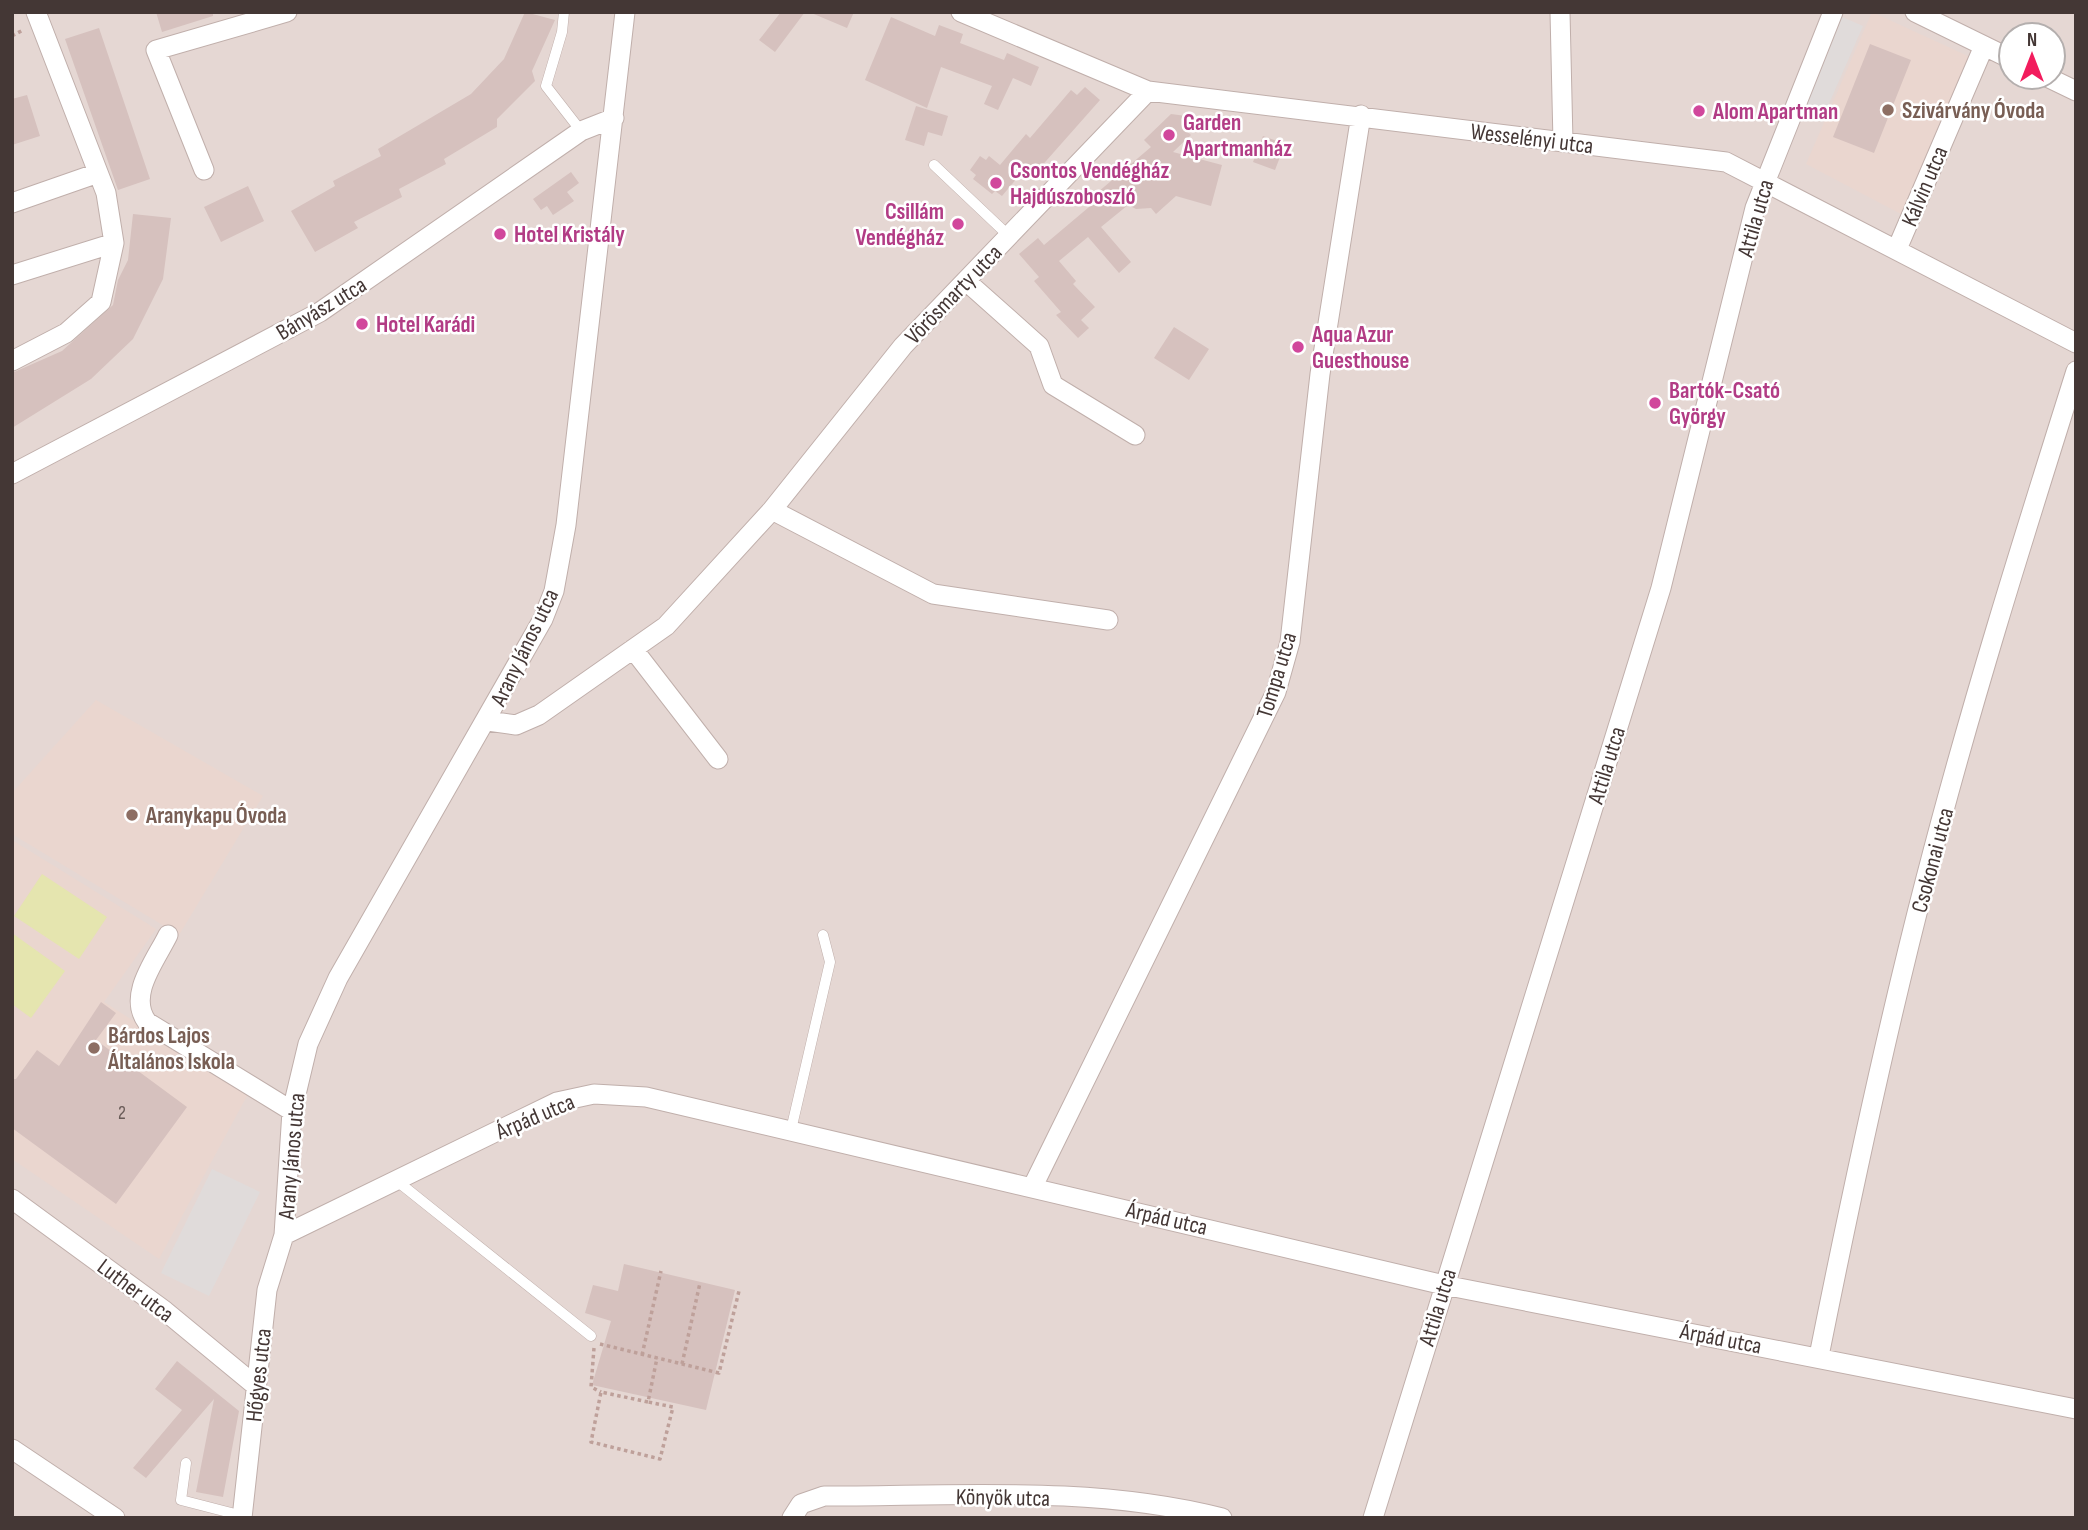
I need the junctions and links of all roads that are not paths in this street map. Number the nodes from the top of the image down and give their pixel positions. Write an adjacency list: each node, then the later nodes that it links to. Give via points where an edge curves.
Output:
1 (36, 12): 18 (street)
2 (287, 12): 17 (street, via 156,50)
3 (564, 12): 14 (lane, via 546,86)
4 (625, 12): 13 (street, Arany János utca)
5 (961, 12): 11 (street, Wesselényi utca)
6 (1560, 12): 15 (street)
7 (1833, 12): 19 (street, Attila utca)
8 (1915, 12): 9 (street)
9 (1984, 46): 10 (street); 23 (street, Kálvin utca)
10 (1997, 52)
11 (1149, 91): 12 (street, Wesselényi utca); 21 (street, Vörösmarty utca)
12 (1361, 115): 15 (street, Wesselényi utca); 41 (street, Tompa utca, via 1320,373 1290,642 1276,692)
13 (614, 118): 14 (street, Bányász utca); 34 (street, Arany János utca, via 562,559 543,619)
14 (581, 131): 30 (street, Bányász utca, via 320,312)
15 (1563, 142): 19 (street, Wesselényi utca, via 1726,162)
16 (934, 165): 21 (lane)
17 (204, 170)
18 (98, 173): 20 (street); 22 (street)
19 (1765, 180): 23 (street, Wesselényi utca); 44 (street, Attila utca, via 1661,588)
20 (12, 204)
21 (1009, 236): 25 (street, Vörösmarty utca)
22 (114, 243): 24 (street); 27 (street, via 101,302 66,333)
23 (1896, 249): 26 (street, Wesselényi utca)
24 (12, 275)
25 (966, 281): 29 (street, via 1039,346 1053,385); 31 (street, Vörösmarty utca, via 903,346)
26 (2076, 343)
27 (12, 361)
28 (2076, 372): 46 (street, Csokonai utca, via 1998,620 1926,876 1868,1114)
29 (1135, 435)
30 (12, 474)
31 (772, 510): 32 (street, via 933,594); 33 (street, Vörösmarty utca, via 666,626)
32 (1108, 620)
33 (633, 649): 34 (street, Vörösmarty utca, via 539,716 516,725); 35 (street)
34 (488, 721): 38 (street, Arany János utca, via 323,1007)
35 (718, 759)
36 (169, 935): 38 (street, via 139,999 147,1022)
37 (823, 935): 39 (lane, via 830,962)
38 (292, 1111): 43 (street, Arany János utca)
39 (790, 1130): 40 (street, Árpád utca, via 646,1097 594,1094 557,1102); 41 (street, Árpád utca)
40 (397, 1181): 43 (street, Árpád utca); 45 (lane)
41 (1033, 1186): 44 (street, Árpád utca)
42 (12, 1199): 47 (street, Luther utca, via 165,1311)
43 (284, 1235): 47 (street, Hőgyes utca, via 267,1290)
44 (1444, 1285): 46 (street, Árpád utca); 55 (street, Attila utca)
45 (591, 1336)
46 (1819, 1356): 48 (street, Árpád utca)
47 (256, 1386): 51 (street, Hőgyes utca)
48 (2076, 1409)
49 (12, 1449): 52 (street)
50 (186, 1463): 51 (lane, via 181,1500)
51 (242, 1517)
52 (116, 1518)
53 (792, 1518): 54 (street, Könyök utca, via 800,1504 824,1496 1051,1497 1174,1505)
54 (1222, 1518)
55 (1373, 1518)

